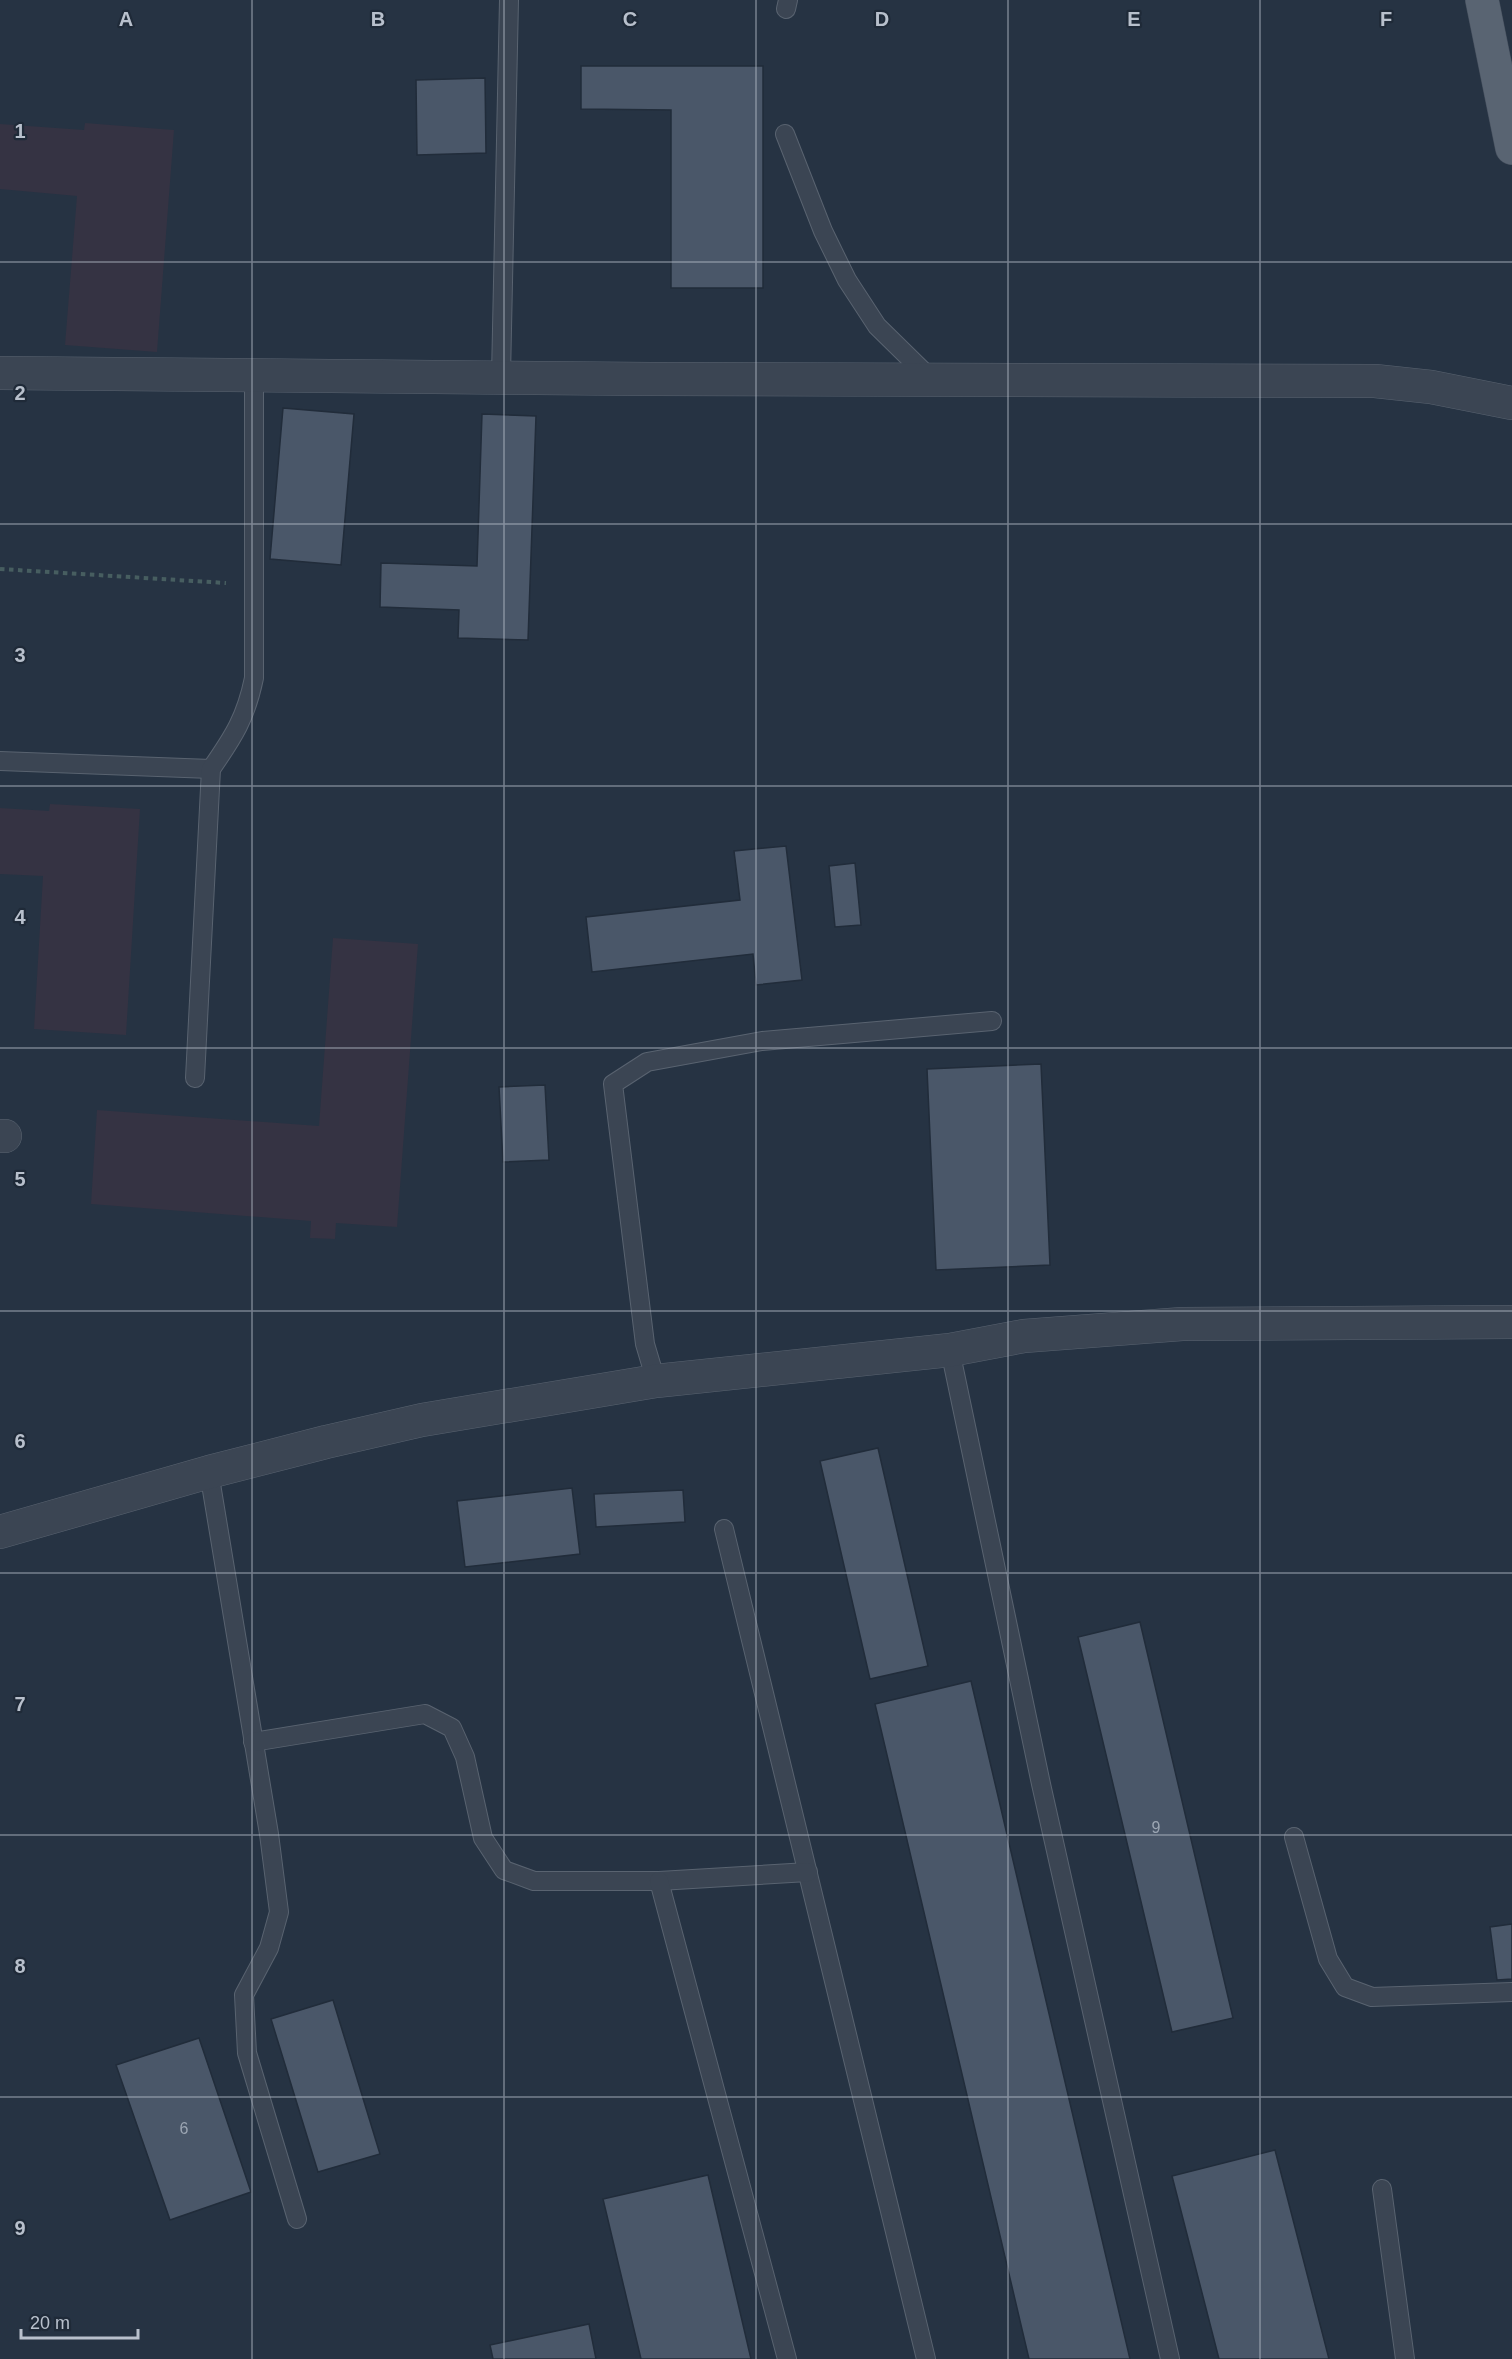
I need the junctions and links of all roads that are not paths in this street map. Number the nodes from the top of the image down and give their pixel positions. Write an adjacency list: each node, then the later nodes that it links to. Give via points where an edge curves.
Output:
1 (508, 0): 7 (lane)
2 (1482, 0): 4 (main road)
3 (785, 134): 8 (lane, via 847,280 877,326)
4 (1512, 148)
5 (0, 373): 6 (street)
6 (254, 375): 7 (street); 11 (lane, via 254,678 248,706)
7 (501, 376): 8 (street)
8 (930, 378): 9 (street, via 1375,381)
9 (1512, 402)
10 (0, 761): 11 (lane)
11 (211, 769): 13 (lane)
12 (992, 1021): 16 (lane, via 762,1041 647,1062 613,1084 645,1344)
13 (195, 1078)
14 (1512, 1322): 15 (street, via 1182,1324 1024,1336)
15 (950, 1350): 16 (street); 29 (lane, via 1041,1784)
16 (656, 1381): 17 (street, via 422,1420)
17 (209, 1472): 19 (street); 20 (lane)
18 (724, 1529): 22 (lane)
19 (0, 1532)
20 (253, 1742): 23 (lane, via 425,1714 452,1728 465,1757 483,1838 504,1870 534,1881); 26 (lane, via 279,1912 268,1948 244,1995 247,2053)
21 (1294, 1837): 24 (lane, via 1328,1959 1345,1987 1372,1996)
22 (808, 1872): 23 (lane); 28 (lane)
23 (659, 1881): 27 (lane)
24 (1512, 1992)
25 (1382, 2189): 30 (lane)
26 (297, 2219)
27 (787, 2359)
28 (926, 2359)
29 (1170, 2359)
30 (1405, 2359)

